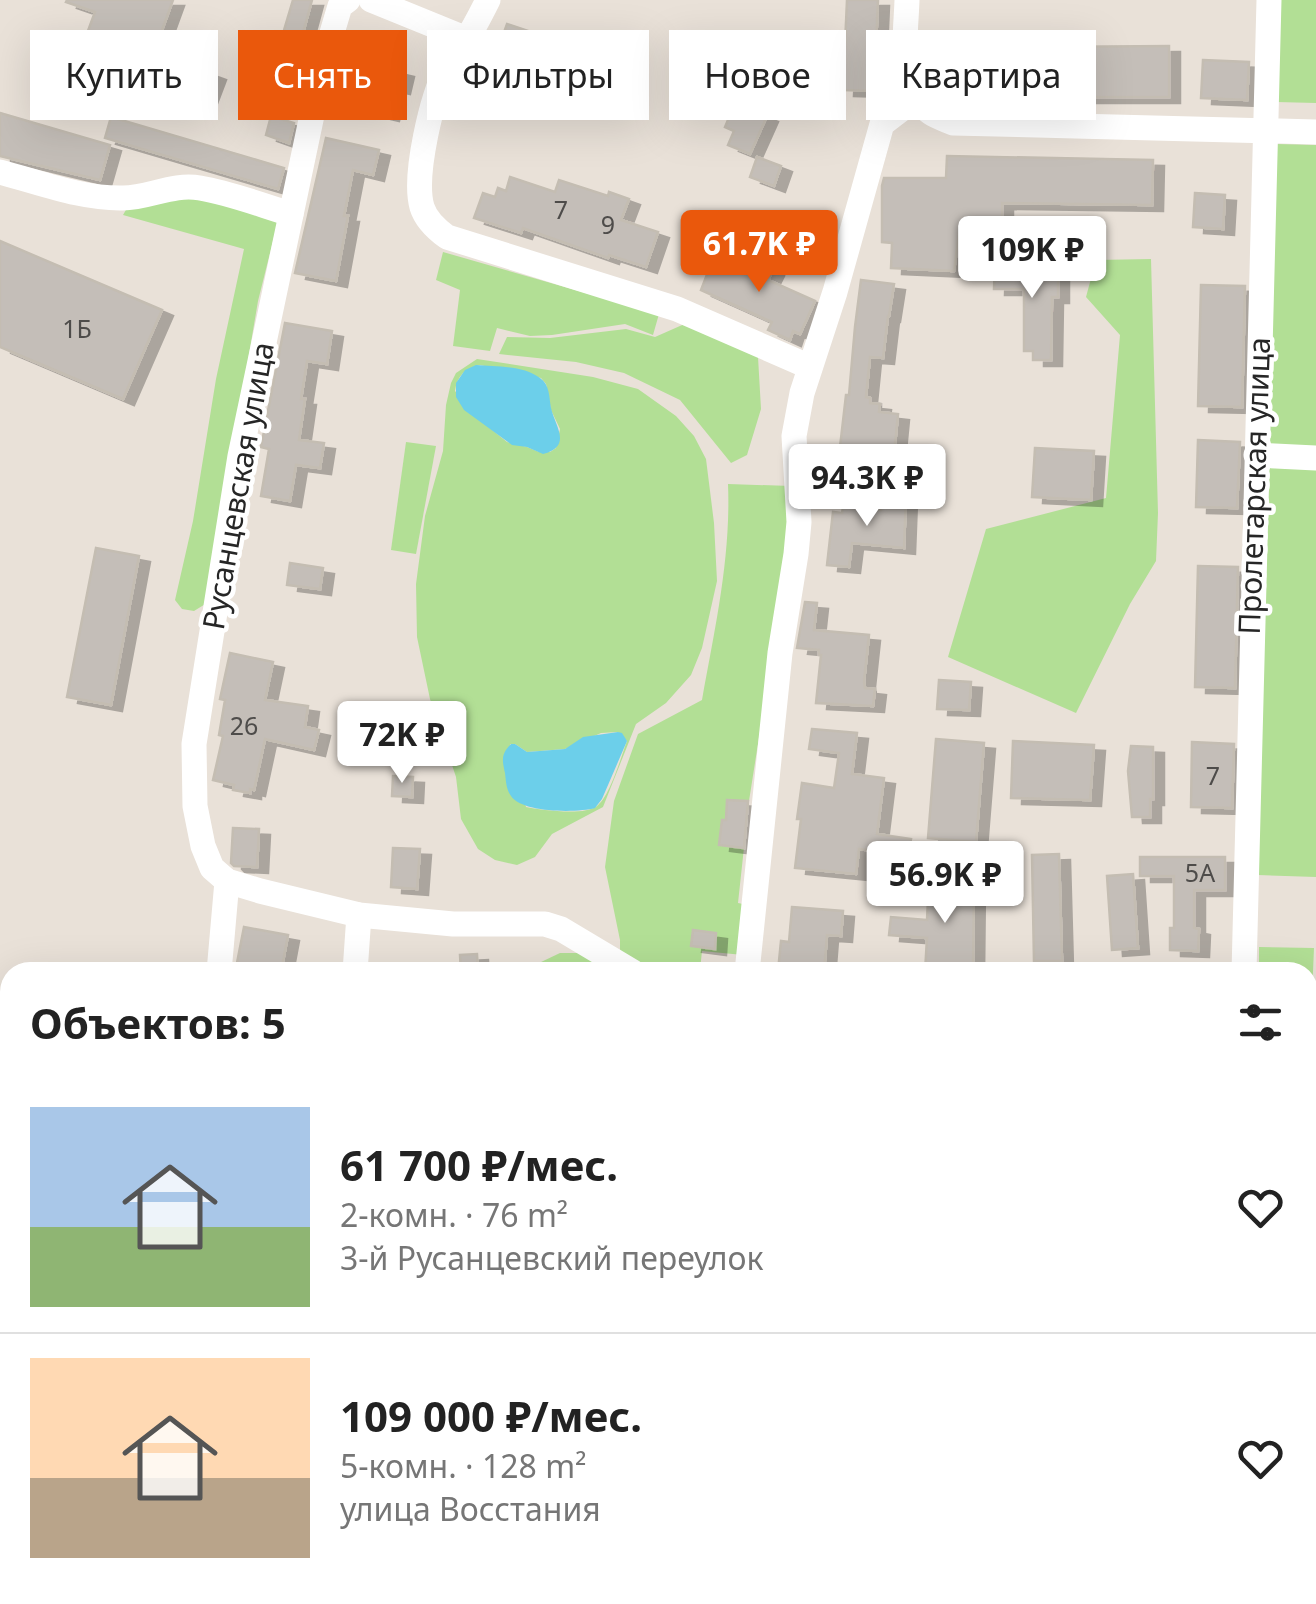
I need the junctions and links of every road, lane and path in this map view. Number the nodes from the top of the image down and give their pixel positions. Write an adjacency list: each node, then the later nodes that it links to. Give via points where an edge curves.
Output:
1 (348, 0): 15 (street, Русанцевская улица, via 340,6 323,63)
2 (371, 0): 6 (street)
3 (488, 0): 7 (street)
4 (907, 0): 8 (street)
5 (1268, 0): 12 (street, Пролетарская улица)
6 (447, 30)
7 (471, 30)
8 (907, 30)
9 (432, 120): 16 (street, via 419,187 431,224 447,237 677,309)
10 (887, 120): 16 (street)
11 (946, 120): 12 (street)
12 (1265, 130): 13 (street); 17 (street, Пролетарская улица)
13 (1316, 132)
14 (0, 172): 15 (street, via 122,198 200,188)
15 (291, 214): 19 (street, Русанцевская улица, via 240,456 194,744 202,846)
16 (810, 367): 24 (street, via 794,436 796,554)
17 (1256, 454): 18 (street); 25 (street, Пролетарская улица)
18 (1316, 458)
19 (227, 881): 20 (street); 21 (street)
20 (359, 915): 22 (street); 23 (street, via 546,924)
21 (220, 962)
22 (356, 962)
23 (617, 962)
24 (749, 962)
25 (1244, 962)

